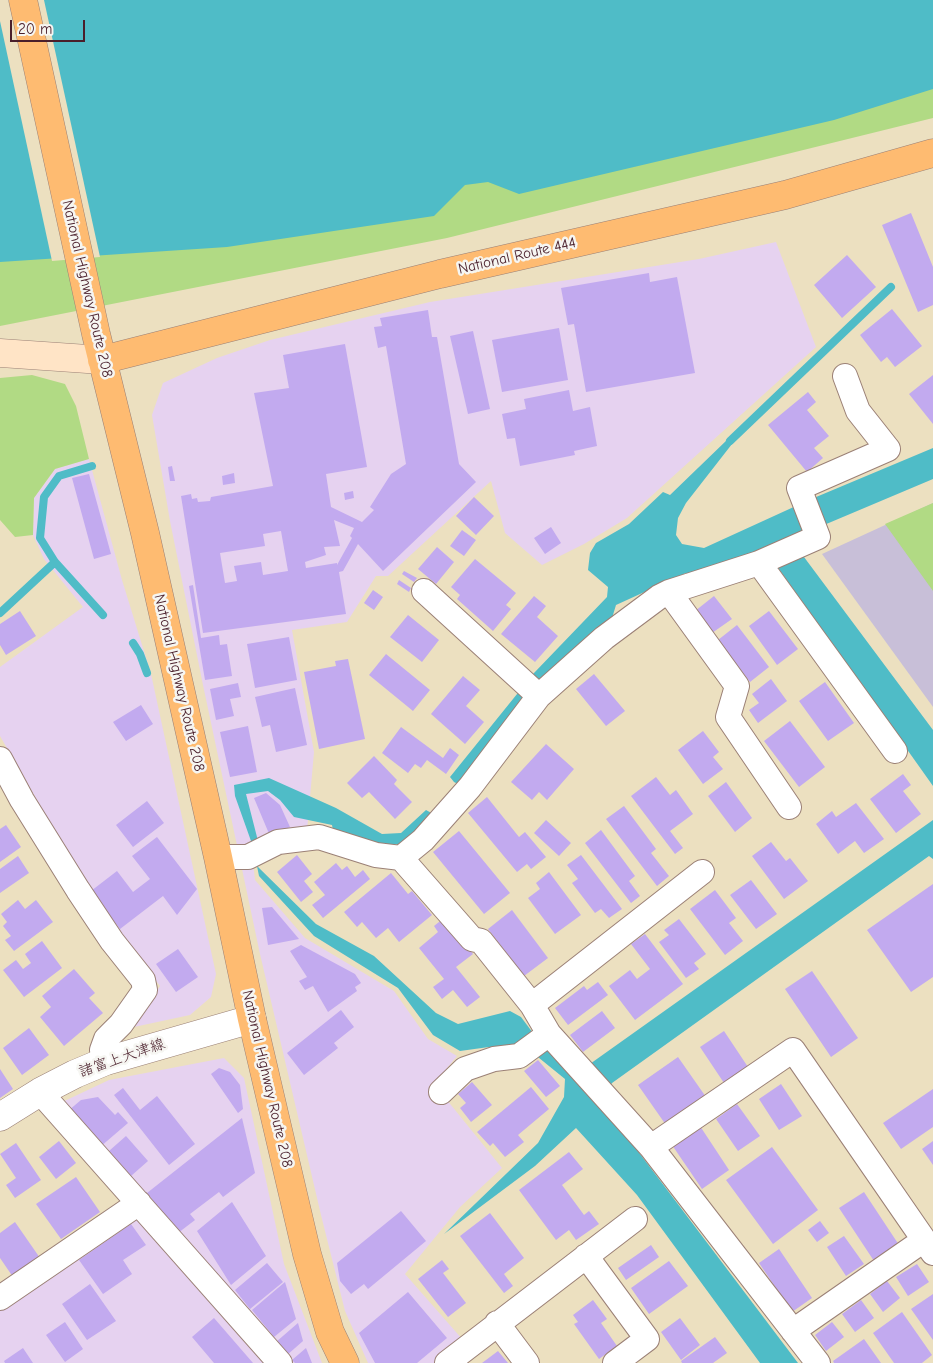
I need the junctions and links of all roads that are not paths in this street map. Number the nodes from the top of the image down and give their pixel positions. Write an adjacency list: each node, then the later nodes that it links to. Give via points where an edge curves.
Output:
1 (23, 0): 4 (highway, National Highway Route 208)
2 (933, 153): 4 (highway, National Route 444, via 785,195 440,274)
3 (0, 353): 4 (main road)
4 (102, 360): 13 (highway, National Highway Route 208, via 145,533)
5 (845, 376): 6 (street, via 858,411 888,449 799,488 811,541)
6 (759, 563): 8 (street); 10 (street)
7 (424, 591): 9 (street)
8 (669, 592): 9 (street, via 604,638); 12 (street, via 736,686 728,717)
9 (539, 696): 14 (street, via 470,787 423,840)
10 (895, 751)
11 (0, 759): 19 (street, via 78,890 143,980 145,990 106,1039 102,1050)
12 (789, 807)
13 (218, 857): 14 (street, via 248,857 278,842 319,837 376,855); 17 (highway, National Highway Route 208)
14 (401, 858): 16 (street, via 472,939 481,941)
15 (702, 872): 16 (street)
16 (532, 1005): 18 (street)
17 (252, 1019): 19 (street, 諸富上大津線); 32 (highway, National Highway Route 208, via 307,1254 330,1332)
18 (549, 1034): 21 (street, via 519,1056 465,1069); 23 (street)
19 (106, 1061): 20 (street, 諸富上大津線)
20 (40, 1092): 22 (street, 諸富上大津線); 24 (street)
21 (441, 1092)
22 (0, 1117)
23 (651, 1147): 26 (street, via 793,1050); 30 (street)
24 (139, 1203): 28 (street); 31 (street)
25 (634, 1219): 27 (street)
26 (928, 1246): 30 (street)
27 (586, 1256): 29 (street); 35 (street, via 647,1339)
28 (0, 1298)
29 (498, 1323): 33 (street); 34 (street)
30 (793, 1331): 36 (street)
31 (280, 1363)
32 (345, 1363)
33 (447, 1363)
34 (527, 1363)
35 (615, 1363)
36 (818, 1363)

